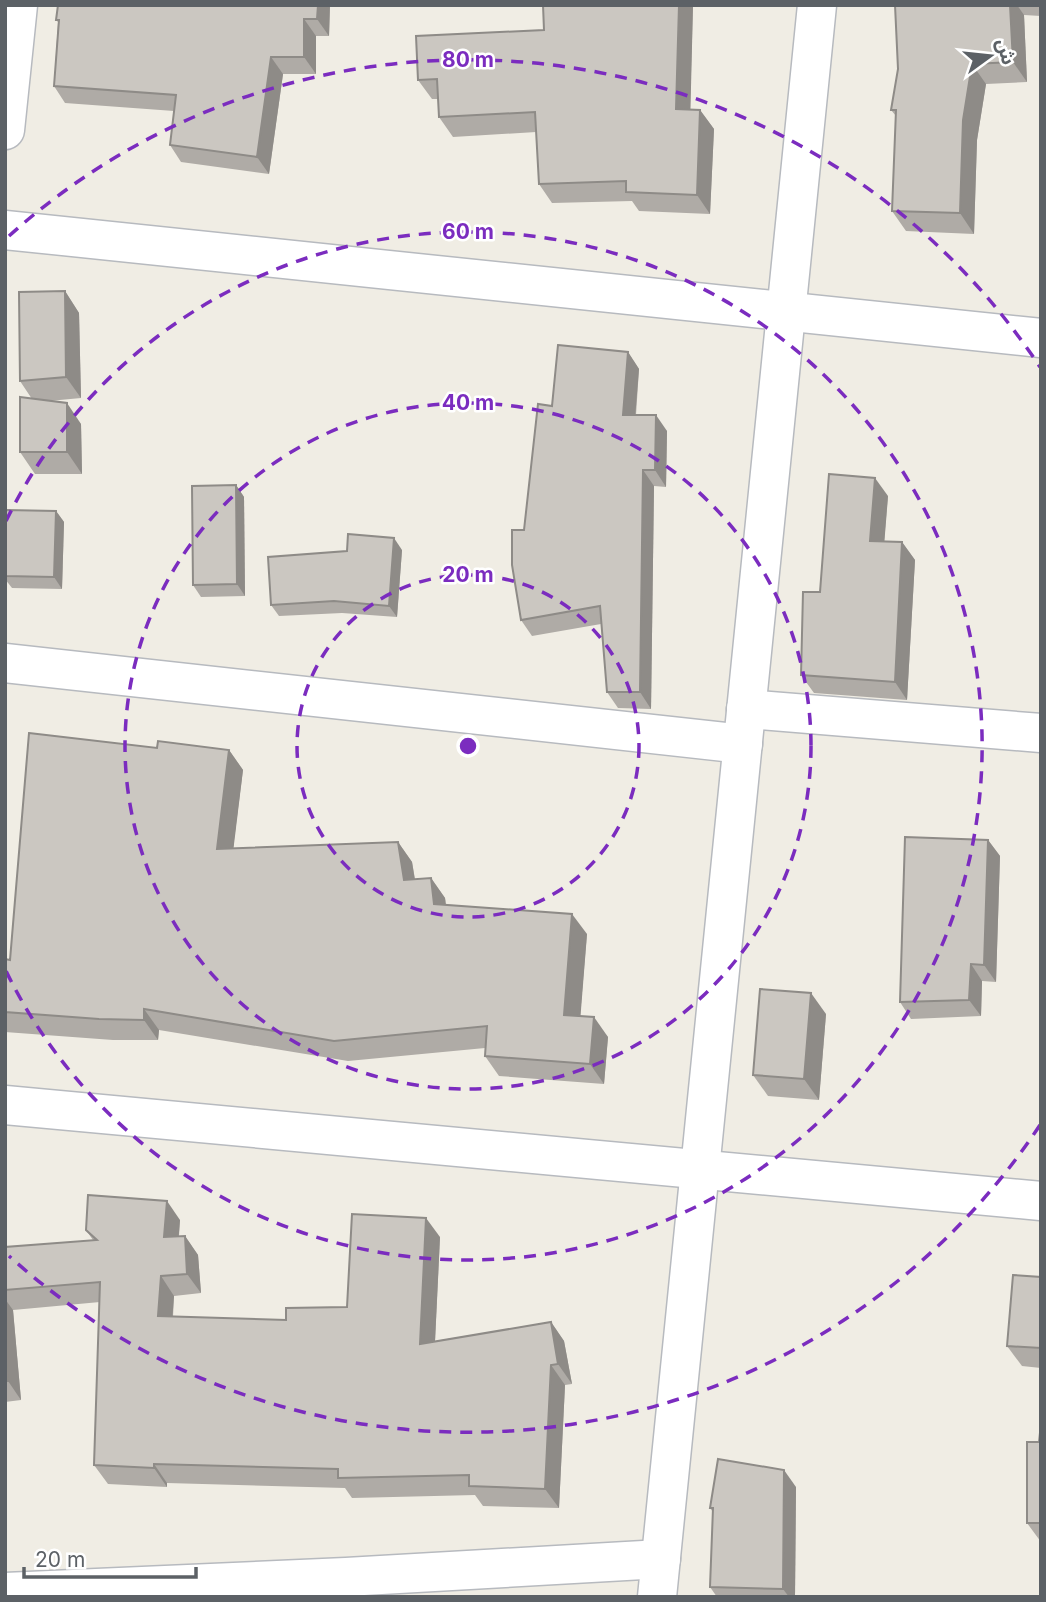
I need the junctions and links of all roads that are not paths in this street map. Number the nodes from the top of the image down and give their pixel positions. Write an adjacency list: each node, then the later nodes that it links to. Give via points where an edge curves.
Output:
1 (18, 5): 3 (street)
2 (817, 5): 5 (street)
3 (5, 130)
4 (5, 230): 5 (street)
5 (786, 312): 6 (street); 8 (street)
6 (1041, 338)
7 (5, 663): 8 (street)
8 (745, 726): 9 (street); 11 (street)
9 (1041, 733)
10 (5, 1105): 11 (street)
11 (701, 1169): 12 (street); 13 (street)
12 (1041, 1201)
13 (661, 1559): 14 (street); 15 (street)
14 (5, 1592)
15 (657, 1597)

